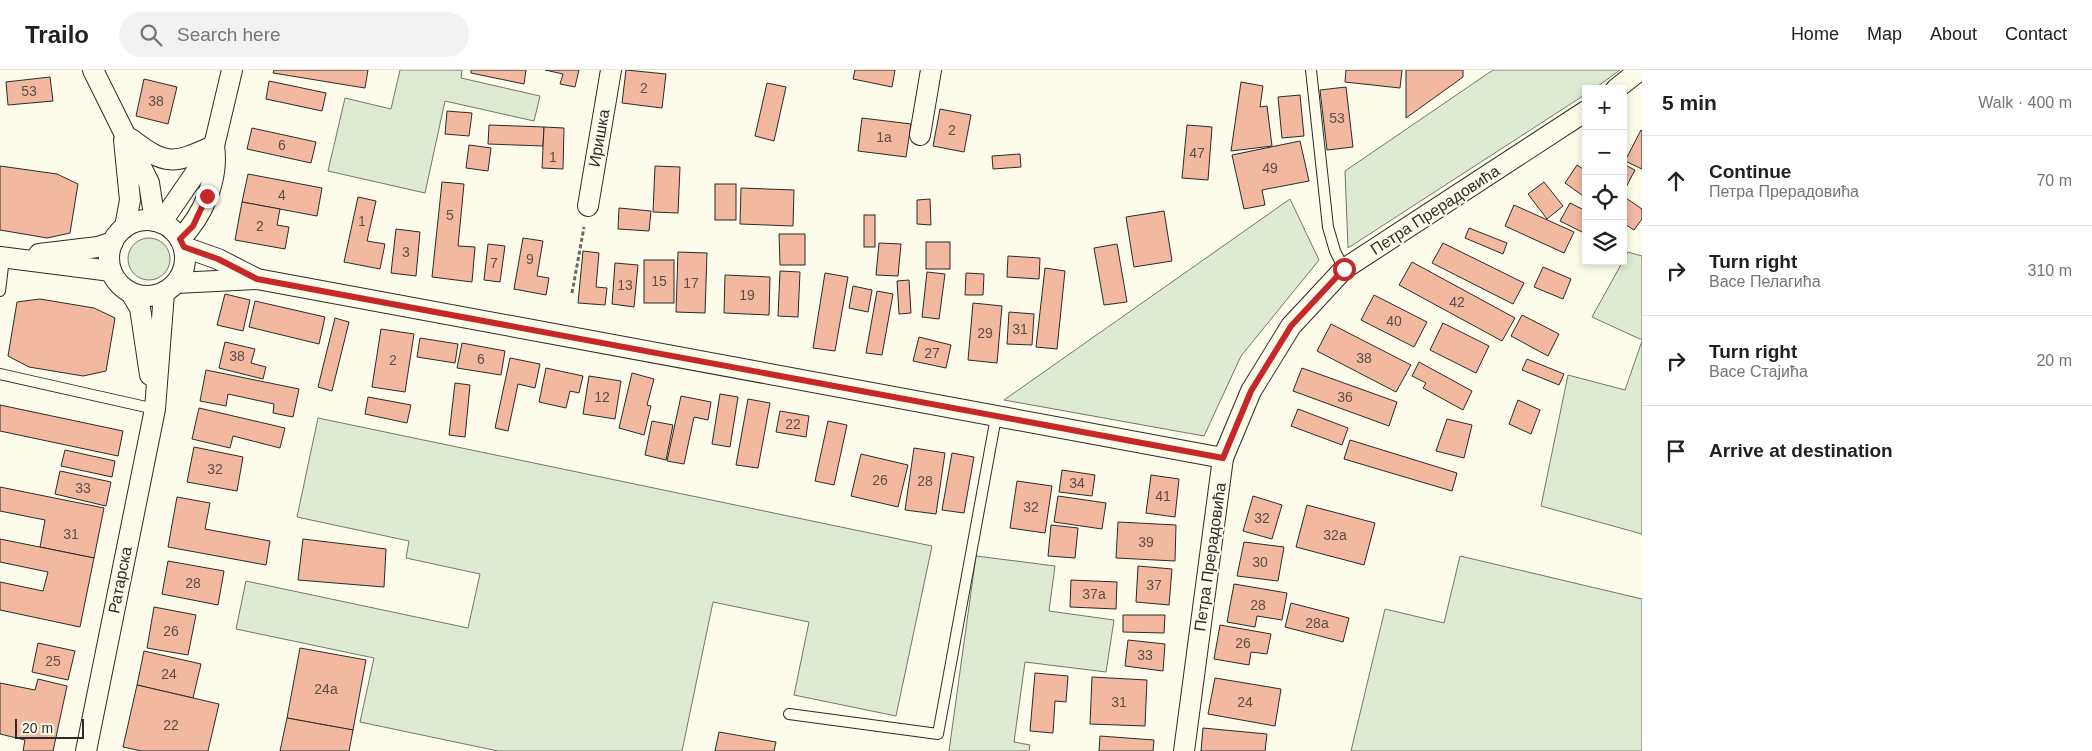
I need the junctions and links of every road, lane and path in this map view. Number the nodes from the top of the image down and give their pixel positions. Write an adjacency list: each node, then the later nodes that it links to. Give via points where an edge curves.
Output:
1 (93, 70): 9 (street)
2 (232, 70): 11 (street)
3 (611, 70): 12 (street, Иришка)
4 (931, 70): 10 (street)
5 (1311, 70): 17 (lane, via 1328,227)
6 (1640, 70): 7 (street)
7 (1621, 85)
8 (1582, 115): 17 (street, Петра Прерадовића)
9 (123, 134): 11 (street, via 150,154 167,159 184,160); 13 (street, via 149,183); 14 (street, via 130,200)
10 (920, 135)
11 (214, 146): 13 (street); 15 (street, via 216,162 207,196)
12 (588, 206): 23 (path)
13 (158, 222): 14 (street, via 139,221); 15 (street, via 172,229)
14 (119, 235): 16 (street, via 98,248); 18 (street, via 109,257)
15 (182, 243): 19 (street); 20 (street, via 185,266)
16 (2, 258): 18 (street); 21 (lane)
17 (1344, 269): 27 (street, Петра Прерадовића, via 1291,326 1251,391)
18 (111, 271): 22 (street, via 119,284)
19 (257, 279): 20 (street); 26 (street)
20 (170, 288): 22 (street, via 150,296); 25 (street, Ратарска)
21 (0, 291)
22 (131, 293): 25 (street, Ратарска, via 140,308)
23 (572, 293)
24 (0, 374): 25 (lane)
25 (155, 409): 29 (street, Ратарска)
26 (996, 417): 27 (street); 28 (lane, via 938,734)
27 (1223, 458): 30 (street, Петра Прерадовића)
28 (789, 714)
29 (86, 751)
30 (1184, 751)

